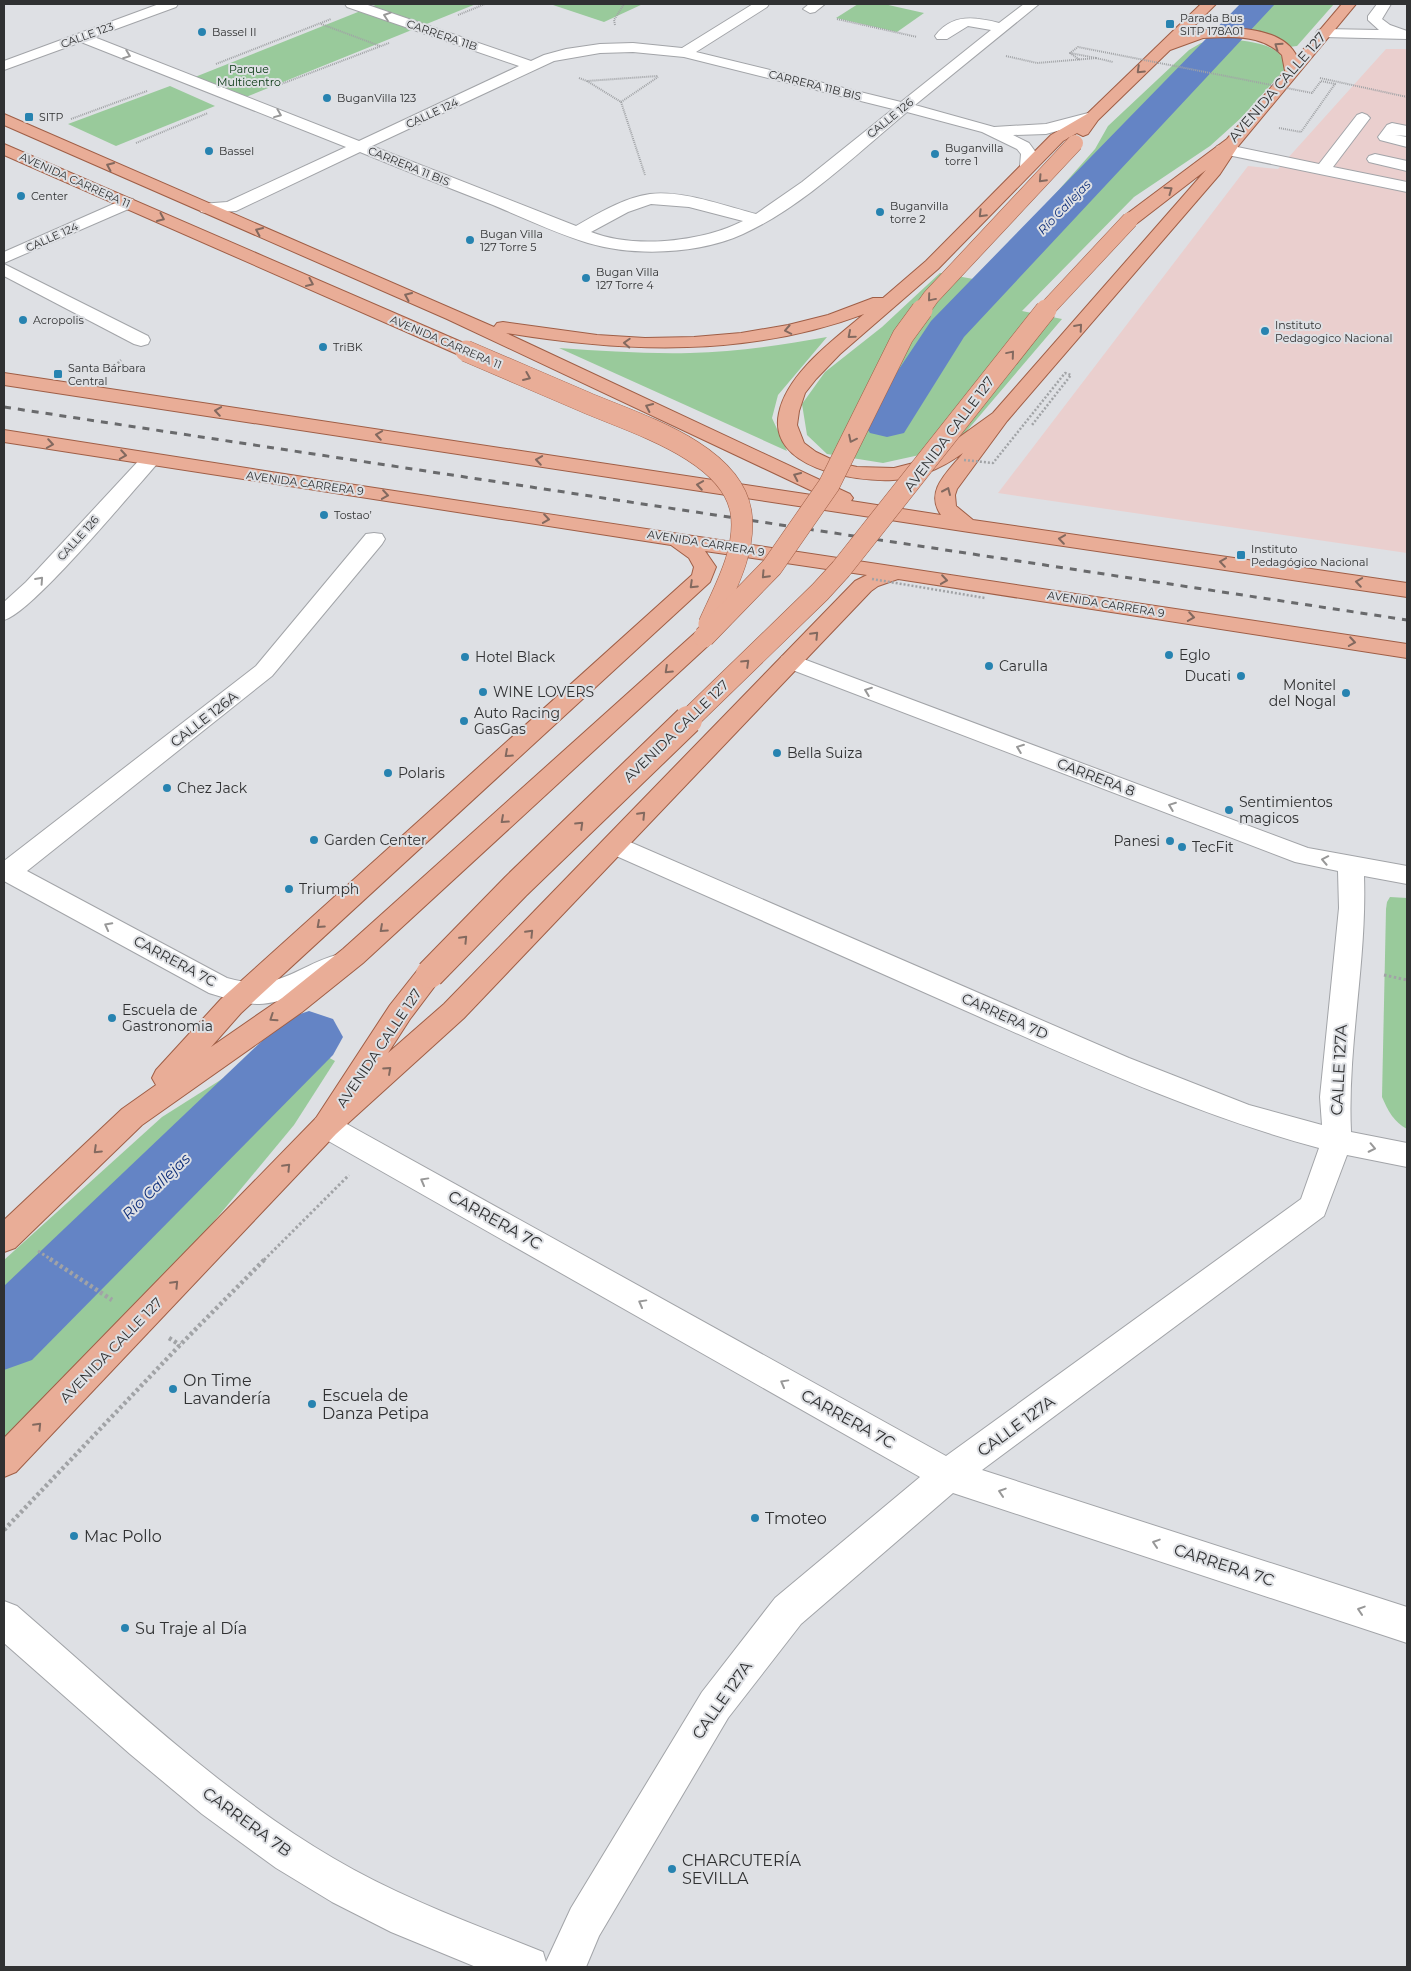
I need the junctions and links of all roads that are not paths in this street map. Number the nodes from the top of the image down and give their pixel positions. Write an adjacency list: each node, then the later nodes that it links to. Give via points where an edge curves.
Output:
1 (171, 4): 9 (street, CALLE 123)
2 (352, 4): 19 (street, CARRERA 11B, one-way to 2)
3 (762, 4): 17 (street)
4 (1032, 4): 10 (street, CALLE 126)
5 (1209, 4): 16 (main road)
6 (1348, 4): 11 (main road, AVENIDA CALLE 127)
7 (1384, 4): 12 (street, via 1375,20 1385,28)
8 (123, 7): 9 (street)
9 (142, 14): 14 (street, CALLE 123)
10 (1002, 28): 13 (street, via 967,21 960,22); 21 (street, CALLE 126)
11 (1323, 34): 12 (street); 20 (main road, AVENIDA CALLE 127)
12 (1405, 35)
13 (942, 36)
14 (81, 37): 18 (street, CALLE 123); 28 (street, CARRERA 11 BIS, one-way to 28)
15 (641, 47): 17 (street, CARRERA 11B BIS); 19 (street, CALLE 124, via 618,46 570,52)
16 (1160, 51): 20 (main road, one-way to 16, via 1288,54 1281,46 1250,34 1205,34); 22 (main road, one-way to 22)
17 (684, 53): 21 (street, CARRERA 11B BIS)
18 (4, 66)
19 (532, 66): 28 (street, CALLE 124)
20 (1292, 72): 29 (main road, AVENIDA CALLE 127)
21 (904, 107): 25 (street, CARRERA 11B BIS); 38 (street, CALLE 126, via 808,184)
22 (1092, 117): 25 (street, CARRERA 11B BIS, via 1045,130); 32 (main road, via 1057,138); 56 (main road, one-way to 56, bridge, via 1075,143 916,317 894,353 829,485 772,567)
23 (1362, 118): 34 (street)
24 (4, 119): 37 (main road, AVENIDA CARRERA 11, one-way to 24, via 207,208)
25 (987, 129): 32 (street, CARRERA 11B BIS, via 1022,146 1029,154)
26 (1407, 131): 27 (street, via 1392,128 1386,138)
27 (1407, 142)
28 (360, 146): 37 (street, CALLE 124); 39 (street, CARRERA 11 BIS)
29 (1228, 147): 34 (street); 46 (main road, one-way to 29, via 1183,208 1214,171); 66 (main road, AVENIDA CALLE 127, one-way to 29, bridge, via 400,1012 430,974 837,573 873,532 977,396 1102,249 1130,220)
30 (4, 149): 36 (main road, AVENIDA CARRERA 11)
31 (1375, 159): 33 (street)
32 (1028, 166): 42 (main road, one-way to 42)
33 (1407, 166)
34 (1324, 169): 35 (street)
35 (1407, 187)
36 (127, 203): 40 (street, CALLE 124); 56 (main road, AVENIDA CARRERA 11, one-way to 56, bridge, via 676,440 708,462 734,494 741,511 742,531 734,566)
37 (228, 212): 43 (main road, AVENIDA CARRERA 11, one-way to 37)
38 (751, 223): 39 (street, CARRERA 11 BIS, via 719,237 689,244 656,246 623,245); 39 (street, via 679,202 652,199 634,203)
39 (577, 233)
40 (4, 258)
41 (4, 269): 44 (street)
42 (901, 292): 43 (main road, one-way to 43, via 836,319 791,330 694,342 593,341 544,335); 46 (main road, one-way to 46, via 833,350 796,392 787,425 797,447 832,467 857,473 894,474 936,463)
43 (453, 315): 49 (main road, AVENIDA CARRERA 11, one-way to 43)
44 (141, 340)
45 (4, 379): 49 (main road, one-way to 45)
46 (1000, 416): 50 (main road, one-way to 46, via 949,512 944,493)
47 (4, 436): 48 (main road, AVENIDA CARRERA 9, one-way to 48)
48 (150, 460): 51 (main road, AVENIDA CARRERA 9, one-way to 51); 55 (street, CALLE 126, one-way to 48, via 34,587)
49 (872, 511): 50 (main road)
50 (970, 526): 54 (main road, one-way to 50)
51 (674, 538): 53 (main road, AVENIDA CARRERA 9); 64 (main road, one-way to 64, via 703,560 702,577)
52 (374, 539): 61 (street, CALLE 126A, via 264,672)
53 (896, 572): 57 (main road, AVENIDA CARRERA 9, one-way to 57); 58 (main road, one-way to 53, via 863,586)
54 (1407, 590)
55 (4, 613)
56 (704, 637): 63 (main road, one-way to 63)
57 (1407, 651)
58 (790, 661): 59 (main road, one-way to 58); 60 (street, CARRERA 8, one-way to 58, via 1304,856)
59 (614, 845): 66 (main road, one-way to 59, via 454,1011); 67 (street, CARRERA 7D, via 1119,1066 1255,1119)
60 (1351, 865): 62 (street, CARRERA 8); 67 (street, CALLE 127A, via 1352,908 1335,1097)
61 (6, 871): 64 (street, CARRERA 7C, one-way to 61, via 219,986)
62 (1407, 875)
63 (353, 956): 64 (street, CARRERA 7C, via 287,989); 65 (main road, one-way to 65, via 292,1005)
64 (246, 993): 65 (main road)
65 (132, 1117): 69 (main road, one-way to 69)
66 (326, 1126): 70 (main road, AVENIDA CALLE 127, one-way to 66); 71 (street, CARRERA 7C, one-way to 66)
67 (1337, 1141): 68 (street, CARRERA 7D, one-way to 68); 71 (street, CALLE 127A, via 1313,1207)
68 (1407, 1155)
69 (4, 1239)
70 (4, 1461)
71 (948, 1475): 73 (street, CARRERA 7C, one-way to 71); 75 (street, CALLE 127A, via 788,1611 715,1705 585,1922)
72 (4, 1619): 74 (street, CARRERA 7B, via 227,1809 291,1854 358,1894 444,1935)
73 (1407, 1625)
74 (528, 1967)
75 (565, 1967)

